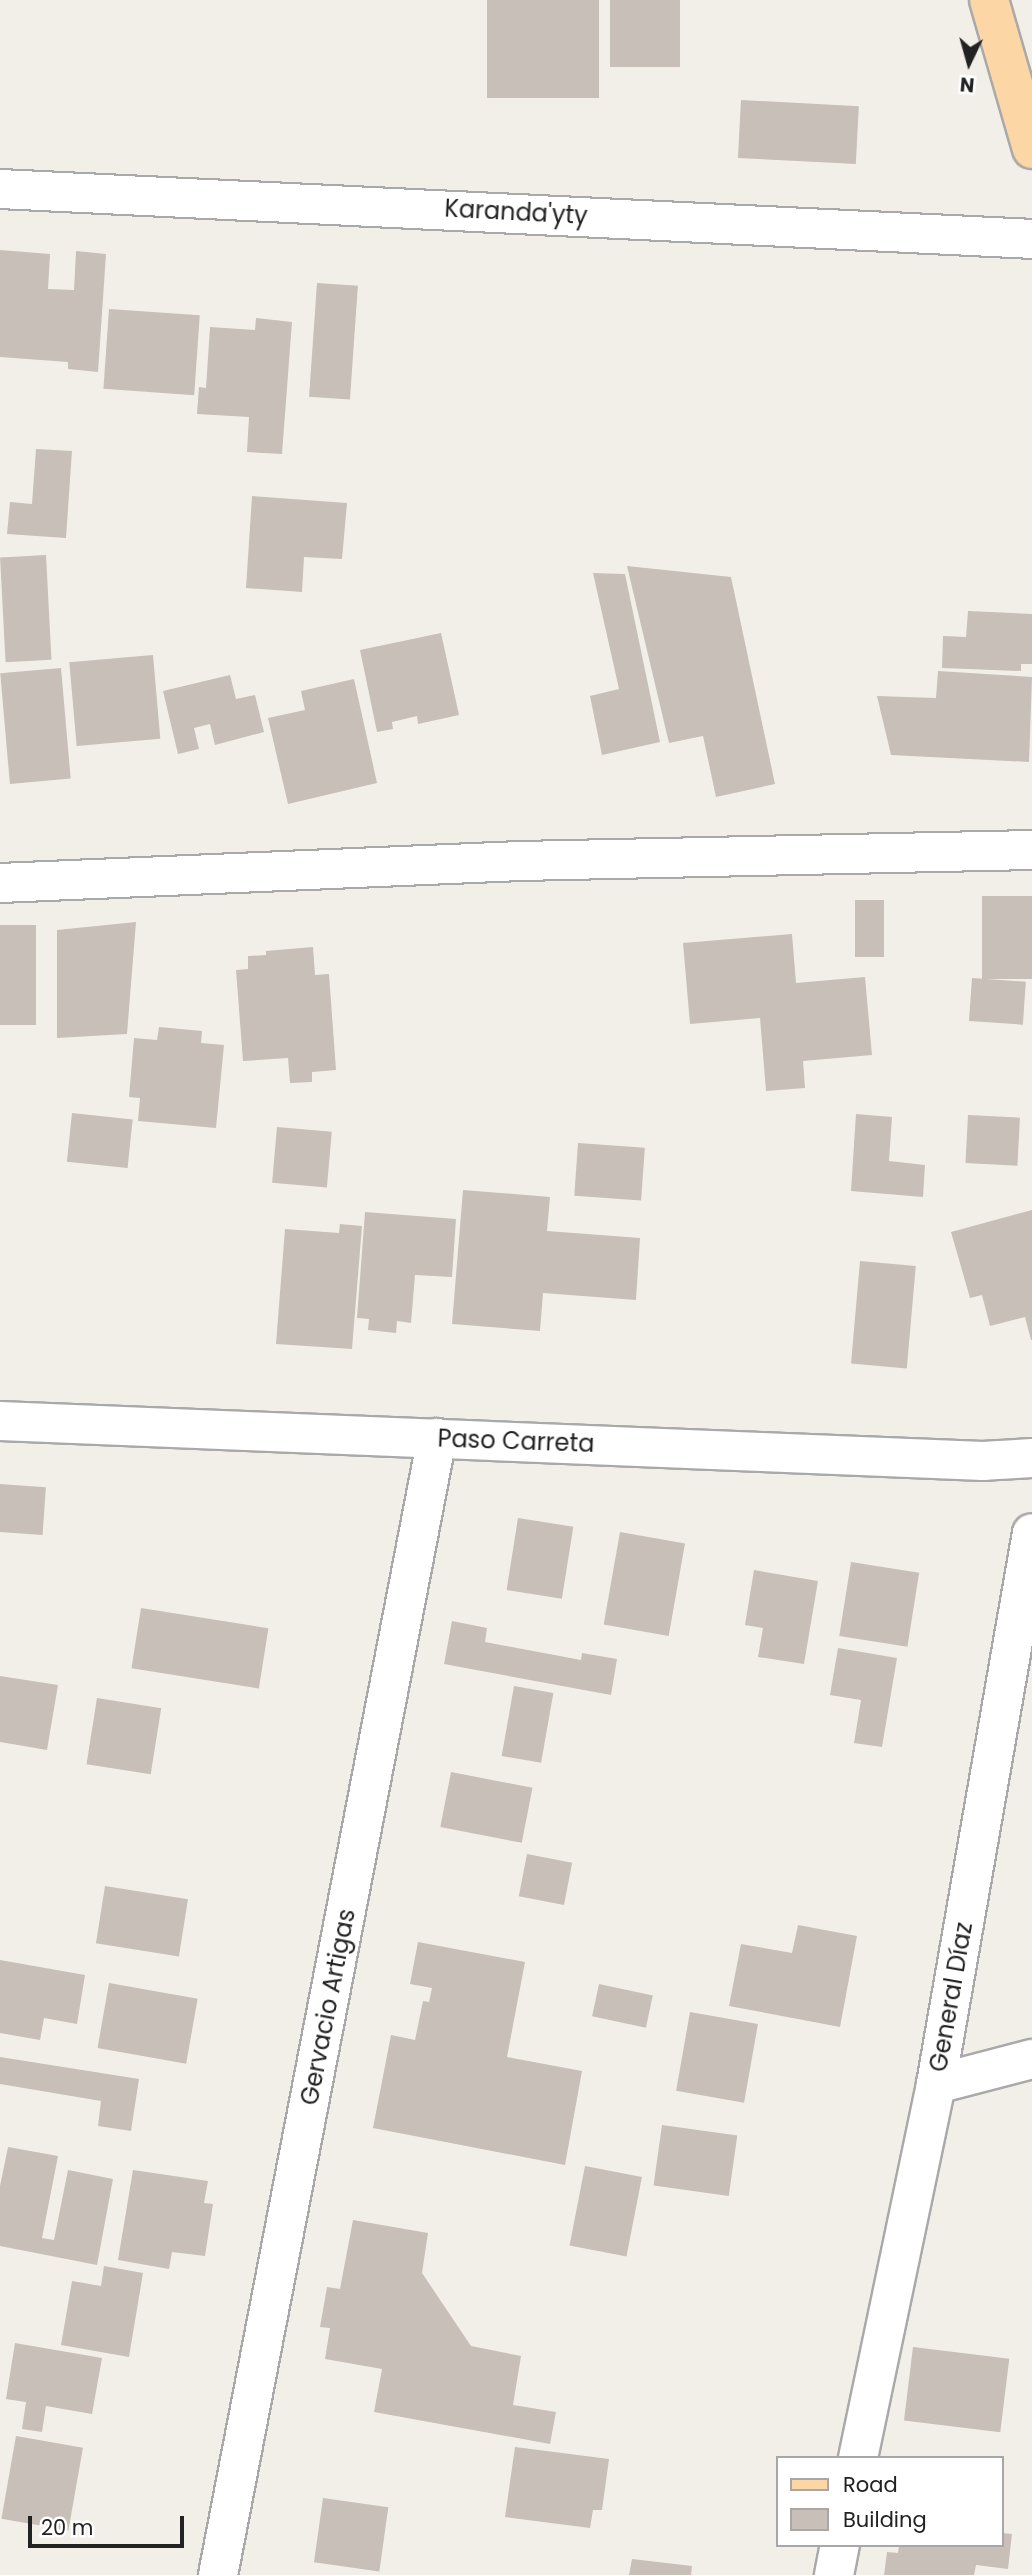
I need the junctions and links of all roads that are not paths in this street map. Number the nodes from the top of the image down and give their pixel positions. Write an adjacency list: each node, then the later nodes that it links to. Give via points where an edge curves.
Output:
1 (989, 0): 2 (main road)
2 (1032, 149)
3 (0, 188): 4 (street, Karanda'yty)
4 (1032, 239)
5 (1032, 850): 6 (street, via 520,862)
6 (0, 883)
7 (0, 1420): 8 (street, Paso Carreta)
8 (438, 1438): 9 (street, Paso Carreta, via 983,1461); 15 (street, Gervacio Artigas)
9 (1032, 1458)
10 (1032, 1533): 12 (street, General Díaz)
11 (1032, 2059): 12 (street)
12 (936, 2084): 13 (street, General Díaz)
13 (858, 2456)
14 (840, 2547): 16 (street)
15 (218, 2575)
16 (834, 2575)

